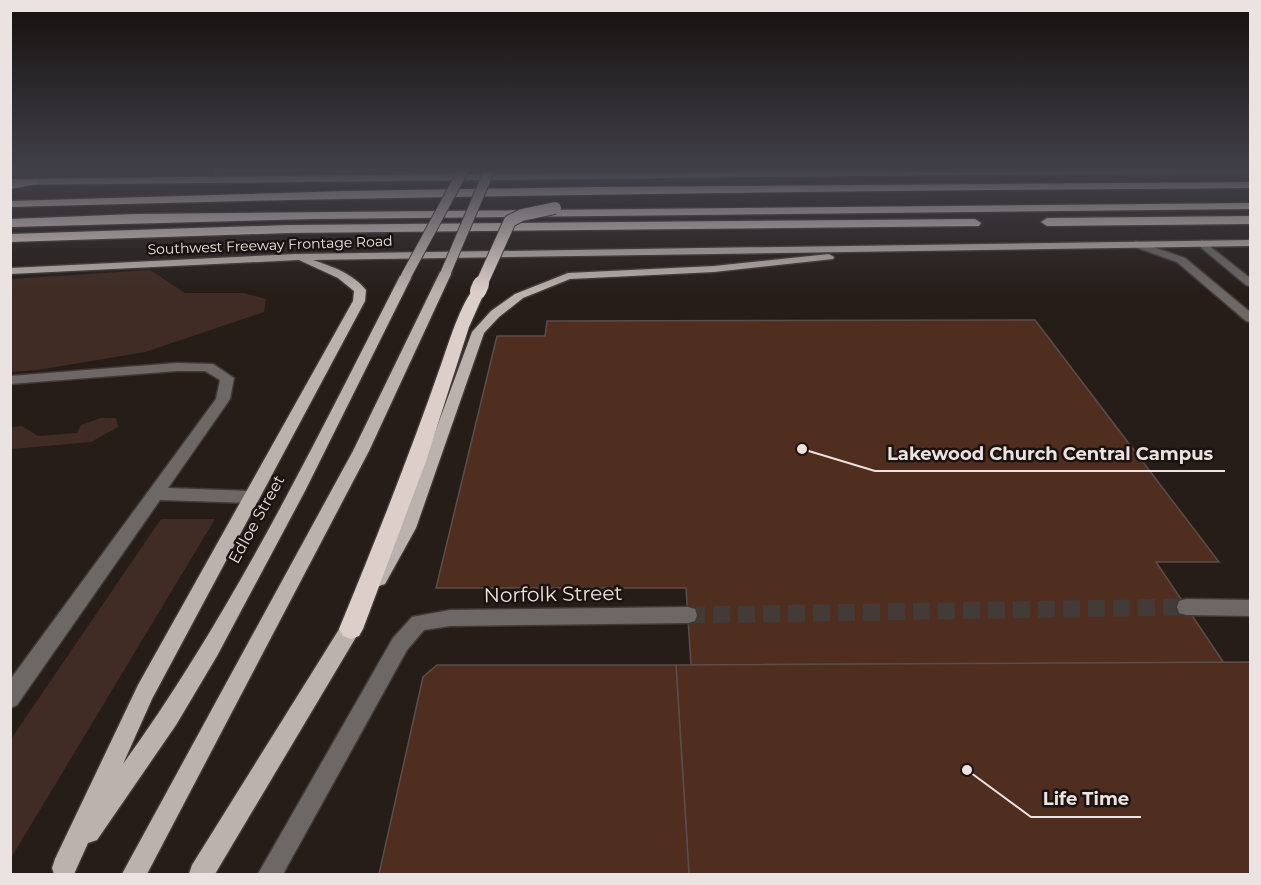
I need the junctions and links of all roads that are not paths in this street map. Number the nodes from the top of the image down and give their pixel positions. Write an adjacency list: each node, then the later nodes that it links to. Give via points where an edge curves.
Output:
1 (338, 210): 6 (highway)
2 (441, 210): 30 (main road, Edloe Street, bridge, via 311,465 178,701)
3 (473, 210): 31 (main road, bridge, via 361,451)
4 (544, 210): 28 (highway, bridge, via 510,221 462,327 417,461)
5 (797, 210): 10 (highway, via 301,215)
6 (10, 218)
7 (1251, 220): 9 (highway)
8 (989, 222): 11 (highway, via 289,229)
9 (1037, 222)
10 (10, 224)
11 (10, 238)
12 (1202, 243): 13 (main road, Southwest Freeway Frontage Road); 14 (main road, Southwest Freeway Frontage Road); 18 (street)
13 (1251, 243)
14 (1136, 244): 15 (main road, Southwest Freeway Frontage Road); 19 (street, via 1181,260)
15 (953, 246): 16 (main road, Southwest Freeway Frontage Road); 28 (main road, via 714,269 568,276 519,296 478,332 408,528)
16 (296, 257): 17 (main road, Southwest Freeway Frontage Road); 24 (main road, via 355,283 360,290 359,301)
17 (10, 271)
18 (1251, 283)
19 (1235, 304): 20 (street); 21 (street)
20 (1251, 304)
21 (1251, 318)
22 (10, 380): 23 (street, via 177,367 208,367 227,378 223,399)
23 (155, 494): 24 (street); 29 (street)
24 (251, 497): 30 (main road, via 145,692)
25 (1186, 607): 26 (street)
26 (1251, 608)
27 (688, 615): 33 (street, Norfolk Street, via 450,618 418,623 400,644)
28 (351, 629): 32 (main road)
29 (10, 698)
30 (62, 871)
31 (134, 874)
32 (201, 874)
33 (270, 874)

